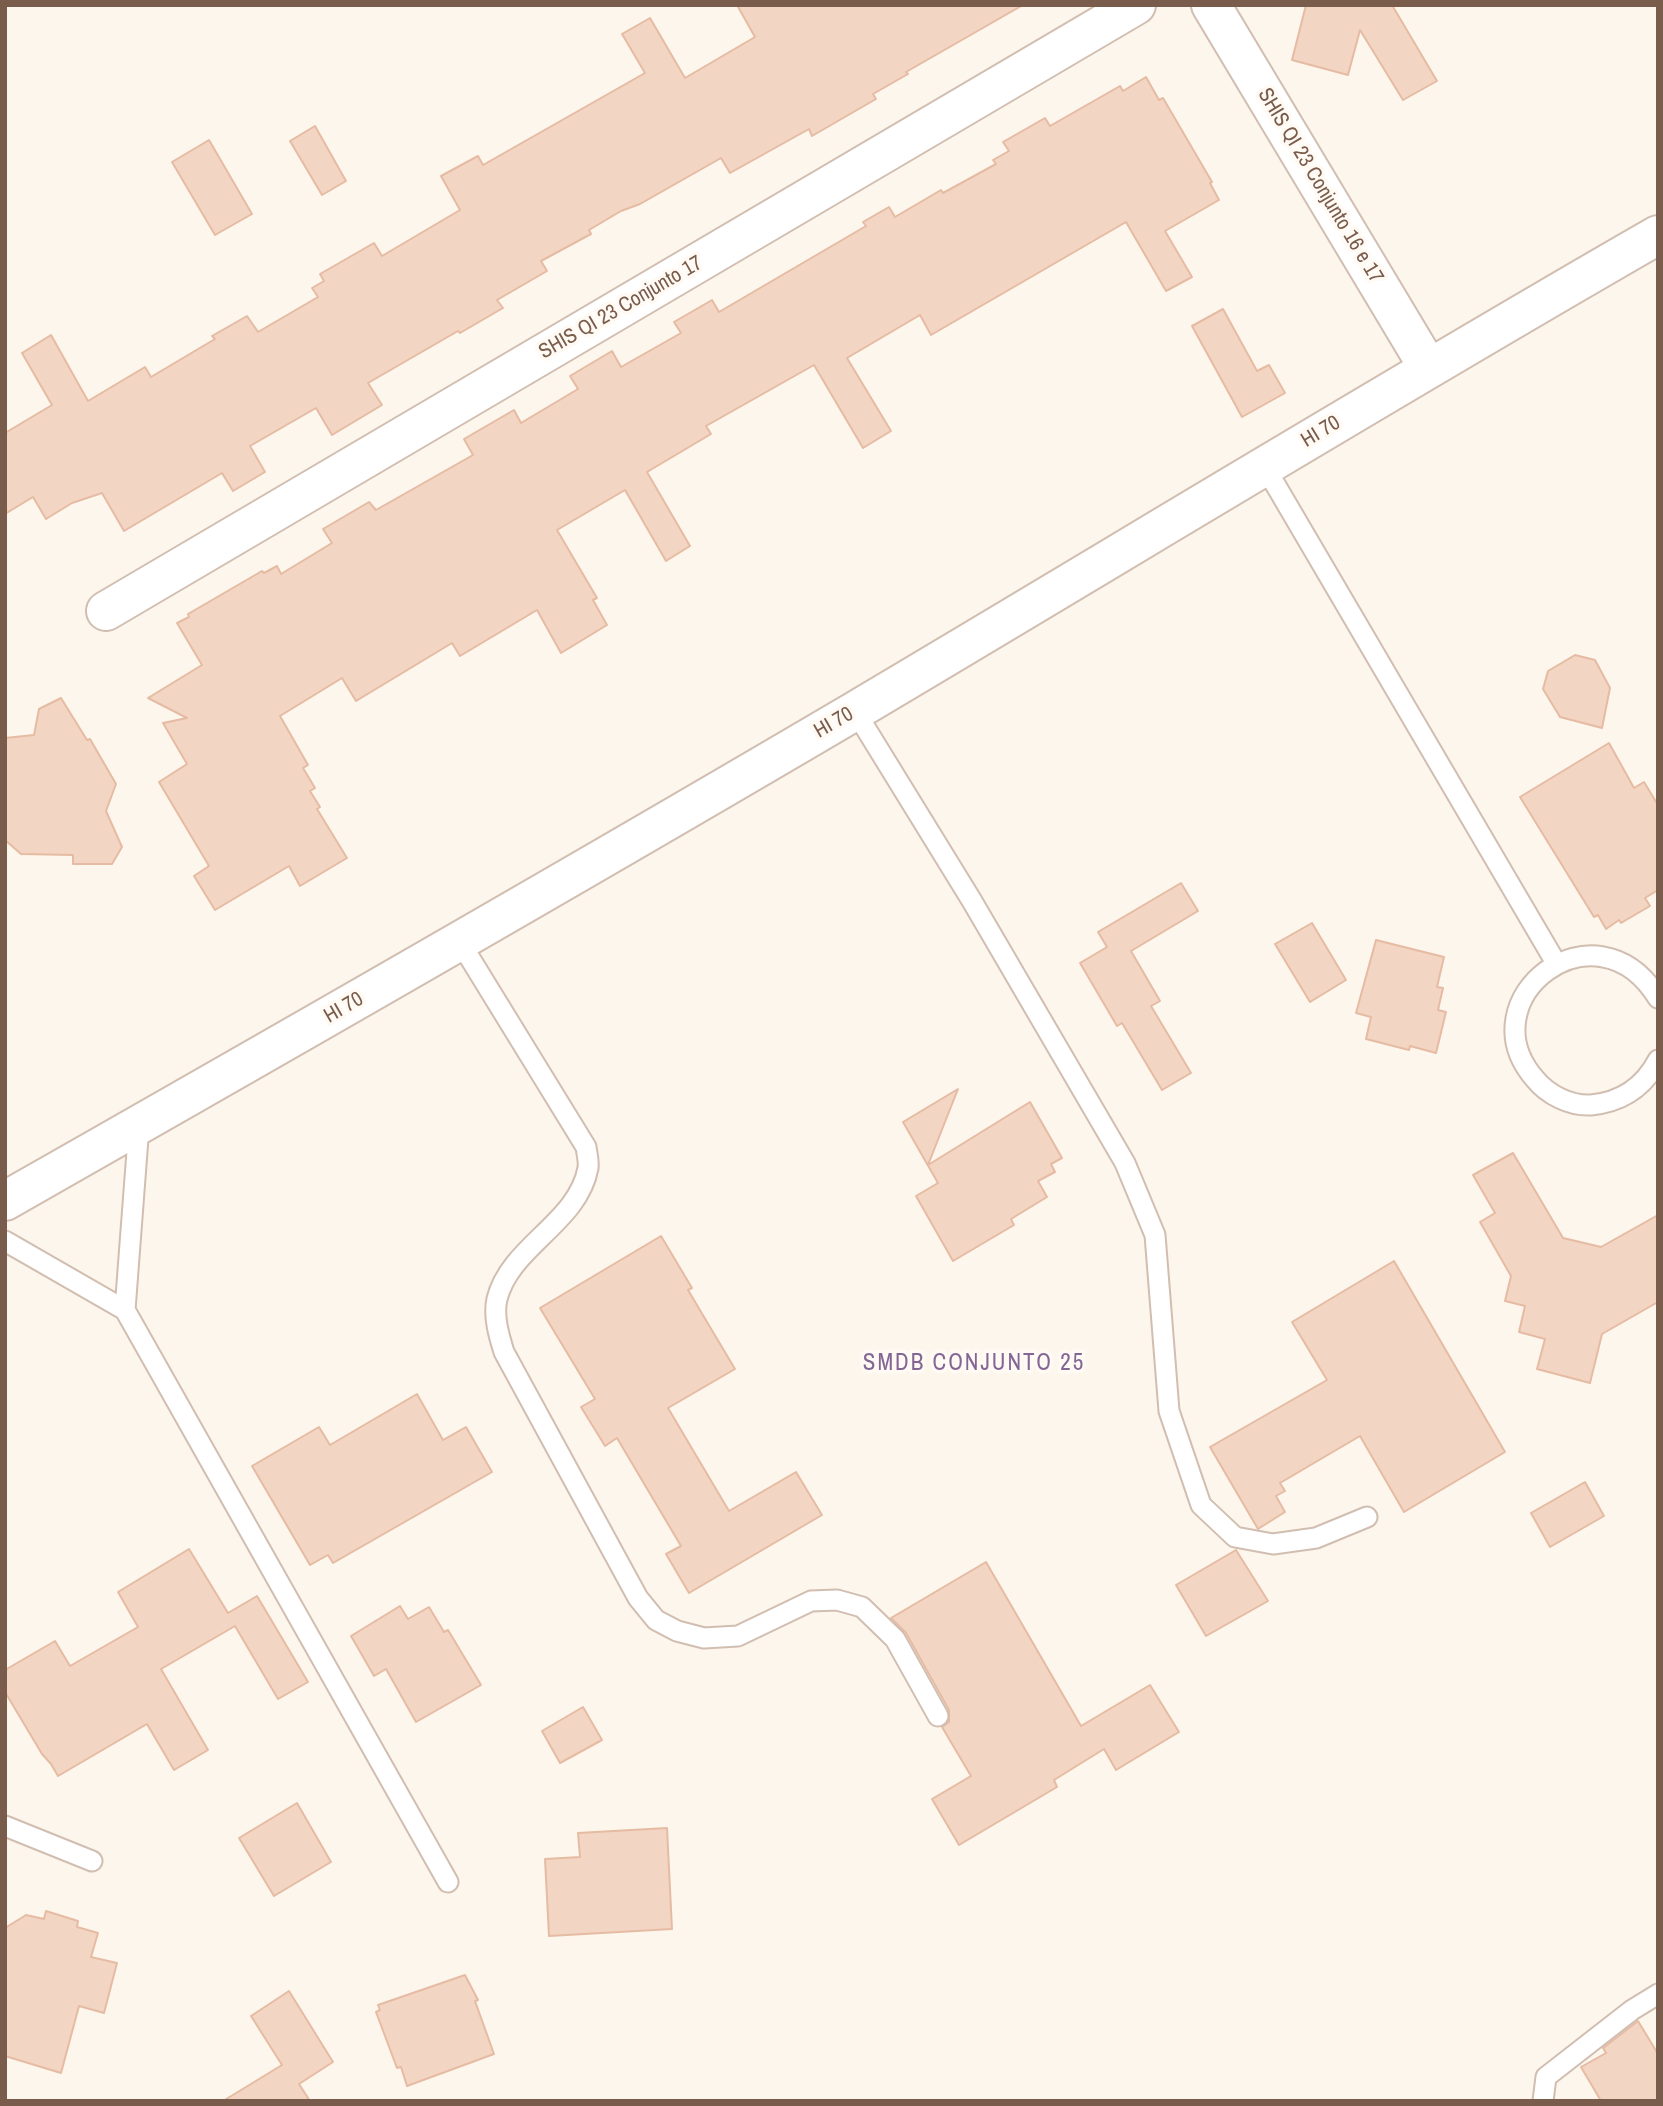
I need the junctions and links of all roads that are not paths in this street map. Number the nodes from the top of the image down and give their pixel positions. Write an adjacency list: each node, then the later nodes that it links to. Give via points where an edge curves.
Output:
1 (1136, 5): 6 (street, SHIS QI 23 Conjunto 17)
2 (1211, 5): 4 (street, SHIS QI 23 Conjunto 16 e 17)
3 (1655, 239): 4 (street, HI 70)
4 (1428, 367): 5 (street, HI 70)
5 (1265, 467): 7 (street, HI 70); 9 (lane)
6 (106, 611)
7 (855, 710): 8 (street, HI 70); 16 (lane, via 1125,1163 1155,1235 1170,1411 1201,1506 1235,1537 1273,1544 1316,1538)
8 (460, 942): 12 (street, HI 70); 17 (lane, via 586,1147 589,1166 581,1190 511,1268 497,1300 497,1330 504,1352 638,1598 656,1620 704,1638 738,1636 811,1601 837,1600 862,1606 895,1639)
9 (1556, 963): 10 (lane, via 1580,956 1605,957 1629,965); 11 (lane, via 1536,978 1522,999 1515,1022 1517,1047 1526,1070 1542,1088 1563,1100 1587,1105 1612,1102 1634,1091)
10 (1658, 998)
11 (1658, 1060)
12 (139, 1125): 13 (street, HI 70); 15 (lane)
13 (5, 1201)
14 (5, 1241): 15 (lane)
15 (125, 1310): 20 (lane)
16 (1367, 1517)
17 (938, 1716)
18 (5, 1826): 19 (lane)
19 (92, 1861)
20 (448, 1882)
21 (1658, 1994): 22 (lane, via 1546,2077)
22 (1544, 2101)

